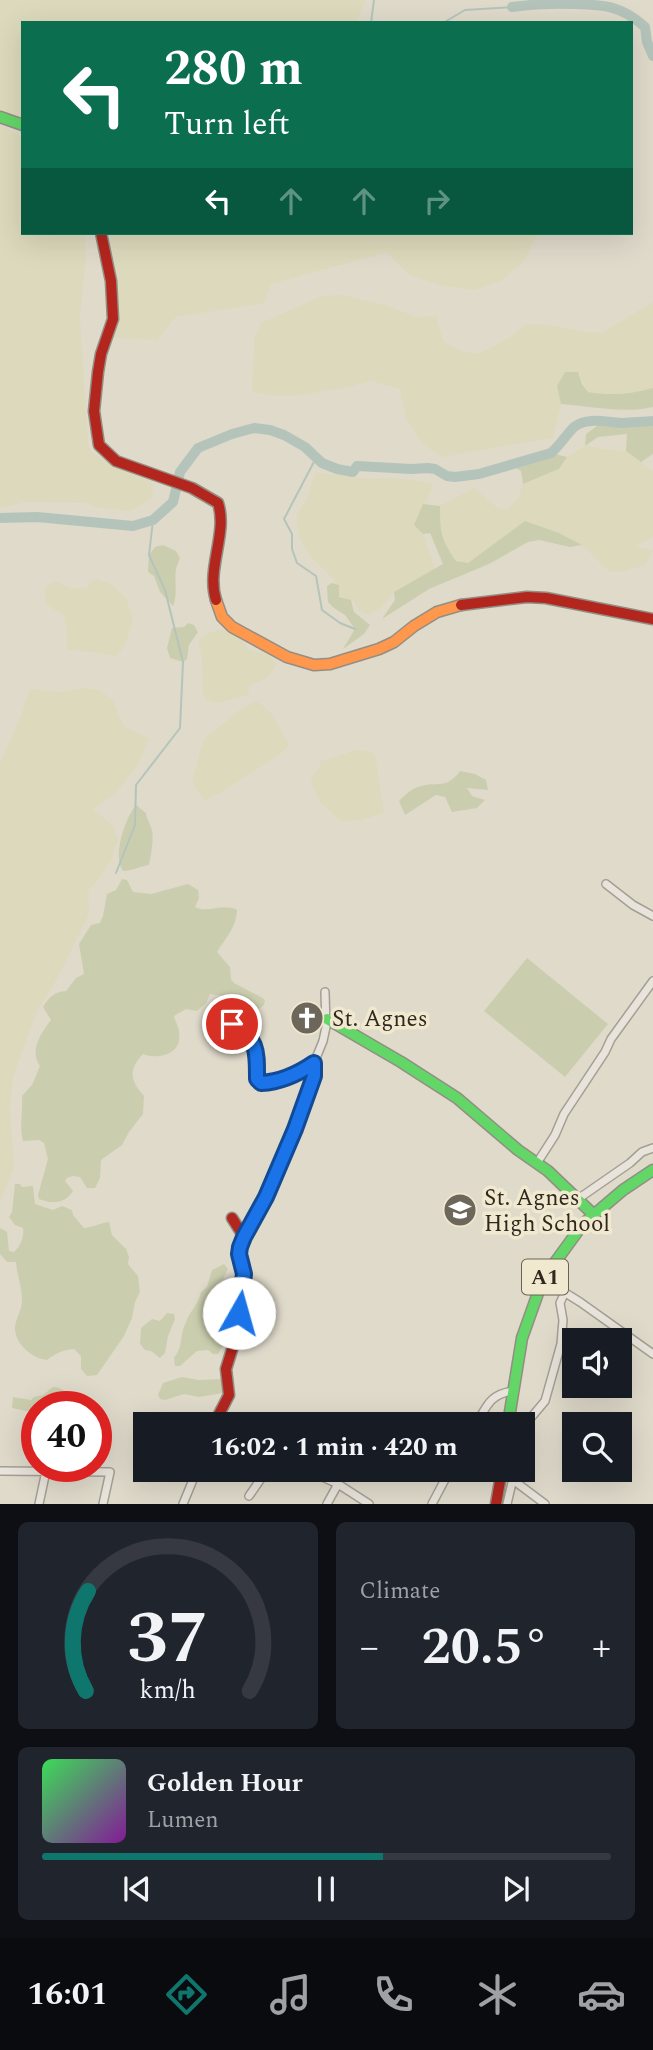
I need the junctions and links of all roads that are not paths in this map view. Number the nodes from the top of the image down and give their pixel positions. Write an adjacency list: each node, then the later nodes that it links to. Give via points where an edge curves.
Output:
1 (0, 117): 2 (street)
2 (21, 124)
3 (101, 235): 4 (street, via 113,319 98,372 94,411 99,445 116,461 192,488 218,503 212,587 222,617 232,627 287,657 314,665 366,654 394,642 437,612 474,603 546,598)
4 (653, 619)
5 (606, 884): 6 (street)
6 (653, 916)
7 (653, 981): 13 (street, via 611,1039)
8 (325, 992): 9 (street)
9 (327, 1019): 11 (street); 13 (street, via 457,1098)
10 (232, 1024): 11 (street, via 254,1041 261,1083 302,1072)
11 (314, 1063): 18 (street, via 314,1076 295,1129)
12 (653, 1149): 15 (street, via 642,1152)
13 (537, 1163): 15 (street)
14 (653, 1170): 16 (street, A1)
15 (578, 1199): 16 (street)
16 (594, 1215): 19 (street, A1)
17 (232, 1218): 18 (street)
18 (244, 1237): 23 (street, via 239,1254 243,1291 226,1368 229,1395)
19 (543, 1279): 20 (street); 22 (street, A1, via 522,1338)
20 (565, 1293): 21 (street); 26 (street, via 560,1303 561,1344 545,1401)
21 (653, 1354)
22 (513, 1391): 24 (street, via 499,1392); 25 (street, A1)
23 (220, 1412)
24 (484, 1412)
25 (510, 1412)
26 (535, 1413)
27 (0, 1471): 28 (street)
28 (21, 1471)
29 (44, 1482): 40 (street)
30 (108, 1482): 41 (street)
31 (192, 1482): 42 (street)
32 (259, 1482): 39 (street)
33 (334, 1482): 38 (street)
34 (444, 1482): 45 (street)
35 (500, 1482): 46 (street)
36 (511, 1482): 47 (street)
37 (516, 1482): 48 (street)
38 (338, 1484): 43 (street); 44 (street)
39 (249, 1496)
40 (39, 1504)
41 (103, 1504)
42 (183, 1504)
43 (327, 1504)
44 (369, 1504)
45 (432, 1504)
46 (496, 1504)
47 (508, 1504)
48 (545, 1504)

